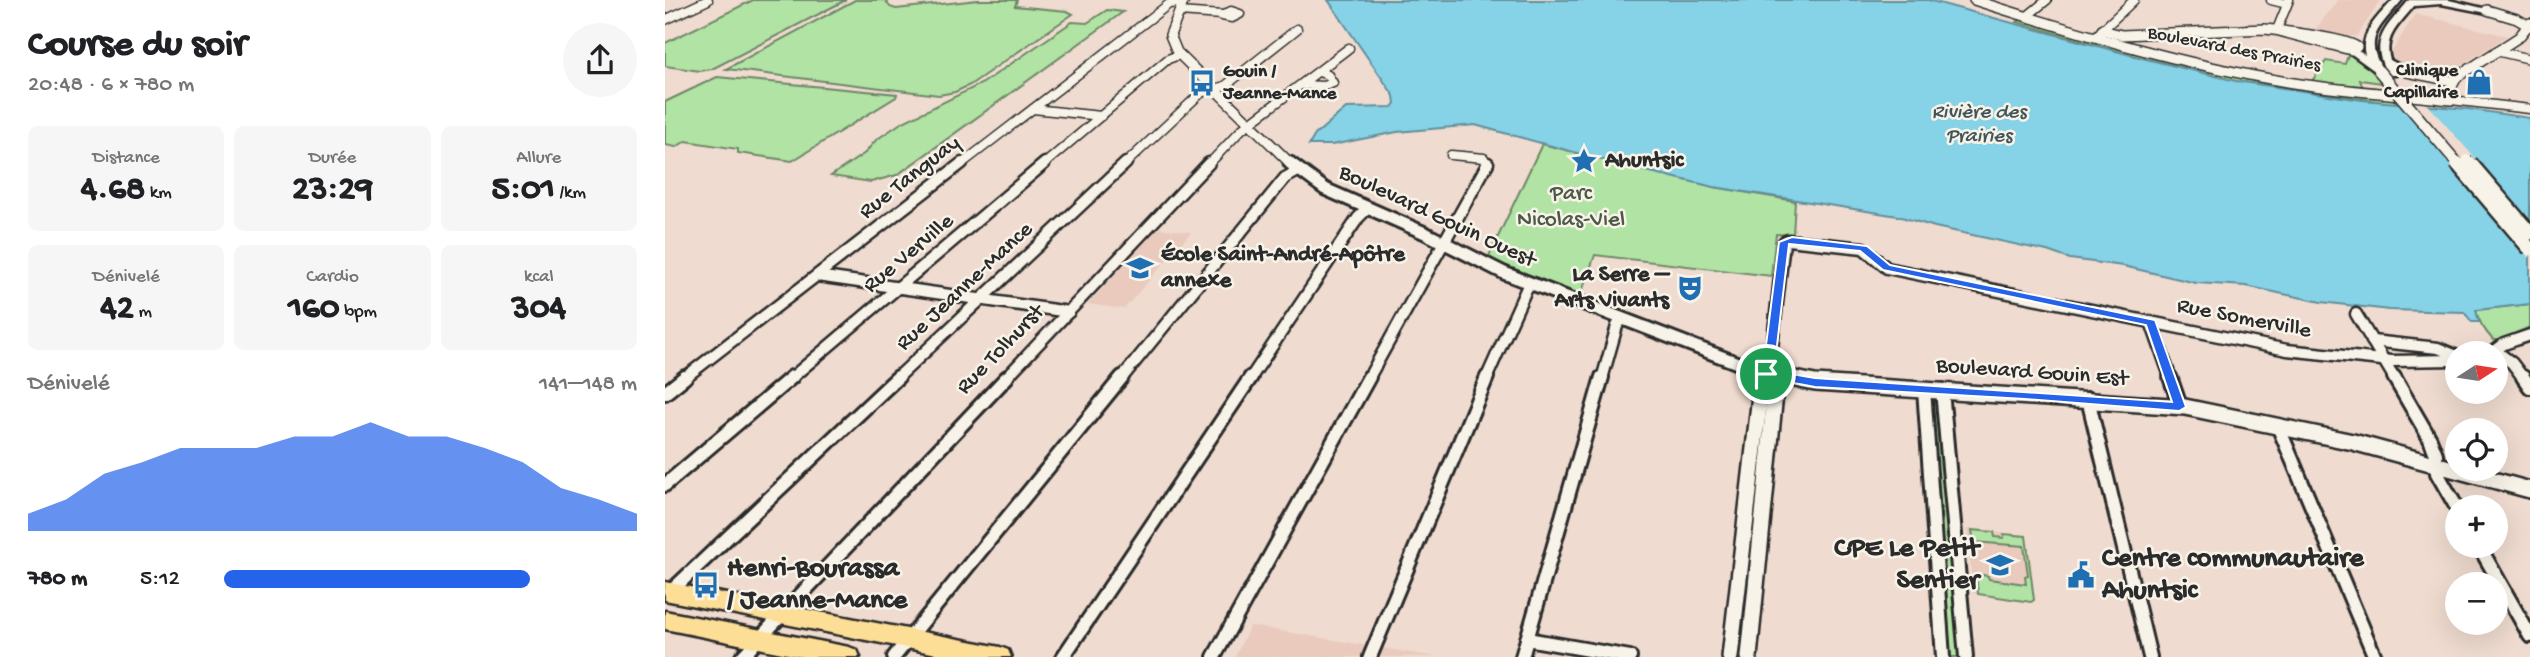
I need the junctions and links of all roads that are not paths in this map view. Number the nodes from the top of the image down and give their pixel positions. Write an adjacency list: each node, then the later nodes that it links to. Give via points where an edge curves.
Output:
1 (708, 0): 14 (street)
2 (1974, 0): 13 (street, Boulevard des Prairies)
3 (2047, 0): 13 (street)
4 (2134, 0): 17 (street)
5 (2271, 0): 7 (street)
6 (1184, 1): 11 (street); 33 (street, Rue Tanguay, via 1170,4)
7 (2288, 2): 18 (street)
8 (2394, 2): 20 (main road)
9 (2413, 2): 10 (main road, via 2441,1); 26 (main road, via 2383,40)
10 (2487, 10): 15 (street)
11 (1179, 12): 12 (street); 24 (street, via 1170,37)
12 (1222, 15)
13 (2027, 17): 19 (street, Boulevard des Prairies)
14 (665, 20)
15 (2530, 22): 23 (street, via 2521,36)
16 (1297, 29): 31 (street, Rue Jeanne-Mance, via 1225,86)
17 (2102, 30): 18 (street, via 2122,35); 19 (street)
18 (2279, 31): 21 (street)
19 (2095, 36): 32 (street, Boulevard des Prairies, via 2287,82)
20 (2367, 38): 21 (main road); 26 (main road, via 2367,53)
21 (2351, 46): 26 (main road)
22 (1349, 48): 27 (street, Rue Tolhurst)
23 (2496, 51): 25 (street); 29 (street)
24 (1179, 55): 31 (street, Boulevard Gouin Ouest); 35 (street, Rue Verville, via 1168,59)
25 (2530, 60)
26 (2379, 66): 28 (main road); 40 (main road, bridge, via 2392,74); 42 (main road, bridge)
27 (1319, 72): 30 (street, Rue Tolhurst); 30 (street, Rue Tolhurst, via 1334,82)
28 (2407, 72): 29 (street)
29 (2453, 81): 32 (street)
30 (1302, 85): 36 (street, Rue Tolhurst)
31 (1213, 88): 36 (street, Boulevard Gouin Ouest); 46 (street, Rue Jeanne-Mance, via 1197,96)
32 (2451, 100): 34 (street)
33 (1033, 109): 35 (street); 43 (street, Rue Tanguay)
34 (2530, 109)
35 (1101, 116): 45 (street, Rue Verville)
36 (1251, 123): 38 (street, Boulevard Gouin Ouest); 47 (street, Rue Tolhurst)
37 (1451, 155): 41 (street, via 1488,161)
38 (1298, 171): 39 (street, Boulevard Gouin Ouest); 76 (street, via 1285,178)
39 (1367, 209): 41 (street, Boulevard Gouin Ouest); 82 (street)
40 (2530, 233)
41 (1443, 242): 44 (street, Boulevard Gouin Ouest); 83 (street)
42 (2530, 249)
43 (817, 276): 45 (street); 62 (street, Rue Tanguay)
44 (1529, 283): 49 (street, Boulevard Gouin Ouest); 84 (street)
45 (898, 288): 46 (street); 67 (street, Rue Verville)
46 (983, 300): 47 (street); 71 (street, Rue Jeanne-Mance)
47 (1069, 312): 72 (street, Rue Tolhurst)
48 (2356, 314): 52 (street)
49 (1622, 319): 58 (street, Boulevard Gouin Ouest); 77 (street)
50 (2151, 322): 56 (street, Rue Somerville, via 2287,350); 58 (street, Rue Somerville, via 1887,268 1863,248 1785,241); 64 (street)
51 (2530, 335): 53 (street)
52 (2372, 341): 54 (street, Rue Somerville); 56 (street)
53 (2508, 345)
54 (2445, 352)
55 (2445, 358): 56 (street, Rue Somerville)
56 (2384, 360): 66 (street, via 2430,439)
57 (2508, 361): 59 (street)
58 (1770, 373): 60 (street, Boulevard Gouin Est, via 1815,383); 87 (street, via 1761,387); 88 (street, via 1776,386)
59 (2530, 387)
60 (1924, 388): 61 (street, Boulevard Gouin Est); 89 (street)
61 (1942, 390): 63 (street, Boulevard Gouin Est); 90 (street)
62 (665, 393)
63 (2088, 399): 64 (street, Boulevard Gouin Est); 91 (street)
64 (2179, 407): 65 (street, Boulevard Gouin Est)
65 (2278, 426): 66 (street, Boulevard Gouin Est); 92 (street)
66 (2436, 463): 68 (street, Boulevard Gouin Est); 69 (street)
67 (665, 485)
68 (2530, 490)
69 (2450, 495)
70 (2486, 558): 74 (street)
71 (668, 591): 72 (main road)
72 (782, 615): 75 (street, Rue Tolhurst); 76 (main road)
73 (665, 620): 75 (main road)
74 (2530, 636)
75 (759, 639): 78 (street, Rue Tolhurst); 79 (main road)
76 (908, 639): 80 (street); 81 (main road)
77 (1527, 639): 85 (street); 86 (street)
78 (742, 657)
79 (849, 657)
80 (894, 657)
81 (1000, 657)
82 (1063, 657)
83 (1214, 657)
84 (1370, 657)
85 (1522, 657)
86 (1630, 657)
87 (1730, 657)
88 (1749, 657)
89 (1943, 657)
90 (1966, 657)
91 (2150, 657)
92 (2375, 657)

